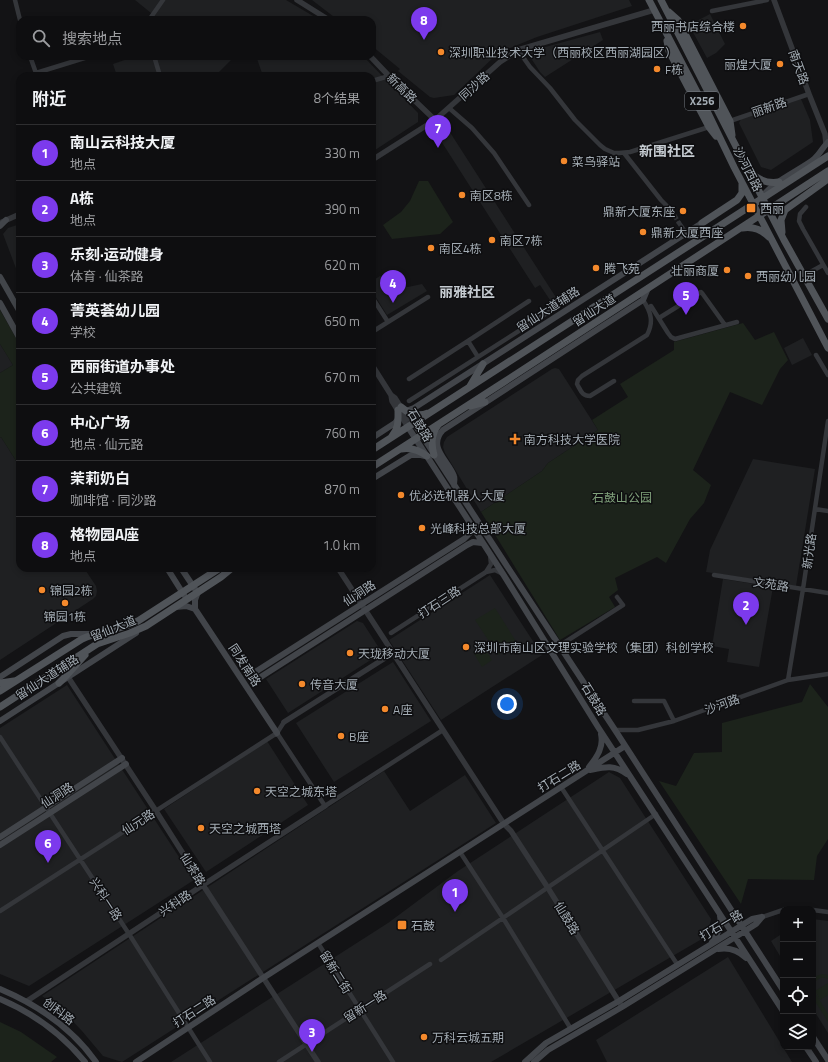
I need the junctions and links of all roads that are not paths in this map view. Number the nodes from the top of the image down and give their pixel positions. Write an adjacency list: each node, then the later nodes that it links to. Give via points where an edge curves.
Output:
1 (15, 0): 11 (street)
2 (163, 0): 12 (street)
3 (297, 0): 13 (street)
4 (649, 0): 9 (main road, 沙河西路 / X256)
5 (661, 0): 8 (main road, 沙河西路 / X256)
6 (767, 0): 10 (street)
7 (774, 0): 25 (street, 南天路)
8 (665, 8): 28 (main road, via 678,20); 31 (main road, 沙河西路 / X256)
9 (654, 10): 14 (main road, 沙河西路 / X256); 15 (street, 同沙路)
10 (712, 11)
11 (19, 16)
12 (152, 16)
13 (323, 16)
14 (664, 29): 29 (main road, via 669,51); 33 (main road, 沙河西路 / X256)
15 (518, 50): 26 (street, 同沙路, via 500,62); 34 (street, via 575,120 604,149)
16 (32, 60): 20 (street)
17 (80, 60): 21 (street)
18 (155, 60): 22 (street)
19 (374, 60): 23 (street, 新高路)
20 (36, 72)
21 (43, 72)
22 (159, 72)
23 (389, 76): 24 (street); 27 (street, 新高路)
24 (376, 80)
25 (808, 94): 28 (street, 丽新路); 30 (street, 南天路)
26 (449, 108): 27 (street, 同沙路); 45 (street, via 472,128 494,153)
27 (435, 120): 36 (street, 同沙路)
28 (730, 120): 31 (main road)
29 (709, 127): 33 (main road); 34 (street)
30 (826, 135): 32 (street, 南天路)
31 (732, 139): 37 (main road, 沙河西路 / X256)
32 (827, 143): 40 (main road, via 813,160)
33 (723, 144): 41 (main road, 沙河西路 / X256)
34 (624, 153): 47 (street)
35 (828, 156): 43 (main road, 留仙大道)
36 (376, 157)
37 (748, 170): 40 (main road, via 762,181); 43 (main road, 沙河西路 / X256)
38 (828, 172): 42 (main road, 留仙大道)
39 (828, 179): 42 (main road); 58 (main road, via 785,210 781,220)
40 (779, 182): 43 (main road)
41 (742, 184): 44 (main road, 沙河西路 / X256); 54 (main road, via 742,193 737,200)
42 (809, 184): 48 (main road, 留仙大道)
43 (762, 198): 44 (main road, 留仙大道); 48 (main road, 沙河西路 / X256)
44 (753, 204): 50 (main road, 沙河西路 / X256); 51 (main road, 留仙大道)
45 (529, 205)
46 (806, 207): 60 (street, via 800,214 799,221)
47 (671, 210)
48 (768, 210): 50 (main road, 留仙大道); 58 (main road, 沙河西路 / X256)
49 (16, 216): 52 (street)
50 (759, 216): 56 (main road, 留仙大道); 59 (main road, 沙河西路 / X256)
51 (731, 218): 54 (main road); 89 (main road, 留仙大道)
52 (2, 221): 55 (main road)
53 (679, 223): 57 (street)
54 (702, 223): 57 (main road, 留仙大道辅路)
55 (0, 226)
56 (738, 230): 59 (main road, via 754,228 766,234); 64 (main road, 留仙大道)
57 (686, 233): 84 (main road, 留仙大道辅路)
58 (784, 240): 62 (main road, 沙河西路 / X256)
59 (772, 241): 81 (main road, 沙河西路 / X256)
60 (824, 265): 61 (street); 62 (street)
61 (828, 273)
62 (803, 276): 74 (main road, 沙河西路 / X256)
63 (0, 277): 70 (main road)
64 (648, 288): 66 (main road); 92 (main road, 留仙大道)
65 (428, 297): 75 (street)
66 (643, 300): 88 (street, via 650,310 651,323 648,335 582,376 577,384 583,394 590,396); 91 (main road)
67 (529, 301): 80 (street)
68 (0, 303): 79 (main road)
69 (376, 303): 75 (street)
70 (16, 305)
71 (558, 306): 83 (street)
72 (651, 306): 73 (street)
73 (659, 318): 77 (street, via 675,339); 77 (street, via 701,292)
74 (828, 319)
75 (388, 322): 78 (street)
76 (737, 322): 77 (street)
77 (724, 325)
78 (376, 330)
79 (16, 332)
80 (468, 341): 83 (street); 87 (street)
81 (828, 348)
82 (816, 356): 86 (street)
83 (478, 357): 90 (street)
84 (483, 364): 89 (main road); 93 (main road, 留仙大道辅路, via 414,408)
85 (376, 371): 93 (street, 石鼓路)
86 (828, 375)
87 (409, 379)
88 (614, 381)
89 (469, 387): 94 (main road, 留仙大道)
90 (409, 400)
91 (485, 402): 92 (main road); 107 (main road, via 443,430 437,438 439,450 455,477)
92 (464, 408): 97 (main road, 留仙大道)
93 (401, 409): 94 (main road, via 420,415); 95 (main road); 98 (street, 石鼓路)
94 (432, 412): 98 (main road, 留仙大道)
95 (398, 420): 99 (main road); 101 (main road, via 396,432)
96 (828, 421): 108 (street, 新光路)
97 (441, 422): 100 (main road, 留仙大道); 104 (main road, via 432,436)
98 (411, 425): 100 (main road, 石鼓路); 101 (main road, 留仙大道)
99 (376, 435)
100 (419, 437): 103 (main road, 留仙大道); 104 (main road, 石鼓路)
101 (390, 439): 102 (main road, 留仙大道)
102 (376, 448)
103 (396, 452): 104 (main road, via 412,448); 105 (main road, 留仙大道)
104 (431, 456): 106 (main road, via 410,455); 107 (main road, 石鼓路); 110 (main road, 石鼓路)
105 (376, 464)
106 (376, 476)
107 (454, 485): 135 (main road, 石鼓路)
108 (815, 508): 109 (street); 122 (street, 新光路)
109 (828, 510)
110 (471, 525): 111 (main road, 石鼓路); 129 (main road, 仙洞路, via 470,533 464,540)
111 (482, 543): 112 (main road, 石鼓路); 129 (main road, 仙洞路, via 474,542 467,545)
112 (490, 555): 118 (street, via 491,564); 119 (main road, 石鼓路)
113 (170, 572): 123 (main road)
114 (184, 572): 121 (main road)
115 (214, 572): 121 (main road, 留仙大道)
116 (227, 572): 124 (main road, 留仙大道)
117 (341, 572): 129 (street, 仙鼓路)
118 (486, 572): 119 (street, via 495,570); 132 (street, 打石三路)
119 (503, 574): 151 (main road, 石鼓路)
120 (714, 575): 122 (street, 文苑路)
121 (193, 586): 123 (main road, 留仙大道); 124 (main road)
122 (803, 589): 125 (street, 文苑路); 142 (street, 新光路)
123 (182, 592): 127 (main road); 133 (main road, 留仙大道, via 138,621)
124 (198, 592): 127 (main road, 留仙大道); 130 (main road)
125 (828, 593)
126 (617, 597): 135 (street, via 623,605)
127 (187, 599): 128 (main road, 留仙大道)
128 (174, 607): 130 (main road, via 186,606); 131 (main road, 留仙大道)
129 (363, 607): 136 (street, 仙鼓路); 140 (main road, 仙洞路)
130 (195, 609): 154 (main road, 同发南路)
131 (146, 626): 134 (main road, 留仙大道); 139 (main road, 留仙大道辅路)
132 (391, 633)
133 (96, 634): 138 (main road, 留仙大道辅路, via 63,636); 141 (main road, 留仙大道, via 79,640)
134 (94, 646): 144 (main road); 147 (main road, 留仙大道)
135 (559, 646): 153 (main road, 石鼓路)
136 (393, 653): 150 (street); 152 (street, 仙鼓路)
137 (828, 674): 142 (street, 沙河路)
138 (0, 677)
139 (68, 677): 144 (main road, 留仙大道辅路); 158 (street, 仙茶路)
140 (254, 677)
141 (18, 680): 143 (main road); 145 (main road, 留仙大道)
142 (788, 680): 148 (street, 沙河路)
143 (0, 683)
144 (59, 683): 149 (main road, 留仙大道辅路)
145 (0, 691)
146 (634, 701): 148 (street, via 664,701)
147 (0, 707)
148 (674, 720): 153 (street, 沙河路, via 638,730)
149 (0, 721)
150 (284, 722): 154 (street)
151 (598, 727): 157 (main road, 石鼓路); 159 (main road, via 602,736 602,746 598,756)
152 (443, 730): 162 (street); 166 (street, 仙鼓路)
153 (615, 730): 156 (main road, 石鼓路)
154 (277, 733): 162 (street); 164 (street, 仙元路)
155 (0, 737): 163 (street, 兴科一路)
156 (625, 746): 157 (main road, 打石二路); 181 (main road, 石鼓路)
157 (615, 753): 159 (main road, 打石二路); 160 (main road, 石鼓路)
158 (124, 761): 163 (main road, 仙洞路); 164 (street, 仙茶路)
159 (586, 771): 160 (main road, via 612,767 621,770); 161 (main road, 打石二路)
160 (632, 779): 165 (main road, 石鼓路)
161 (561, 787): 166 (main road, 打石二路); 169 (street)
162 (325, 806): 172 (street, 兴科路)
163 (48, 810): 167 (main road, 仙洞路); 168 (main road, 仙洞路); 171 (street, 兴科一路)
164 (156, 811): 171 (street, 仙元路); 172 (street, 仙茶路)
165 (656, 814): 169 (street); 174 (main road, 石鼓路)
166 (504, 824): 170 (main road, 打石二路); 173 (street, 仙鼓路)
167 (0, 837)
168 (0, 845)
169 (603, 851): 173 (street); 190 (street)
170 (460, 852): 180 (street); 185 (main road, 打石二路)
171 (81, 859): 177 (street, 仙元路); 183 (street, 兴科一路)
172 (203, 885): 183 (street, 兴科路); 192 (street, 仙茶路)
173 (548, 888): 180 (street); 197 (street, 仙鼓路)
174 (718, 910): 182 (main road, 石鼓路); 186 (main road, via 720,928)
175 (780, 910): 179 (street)
176 (816, 910): 178 (street)
177 (0, 911)
178 (828, 912)
179 (762, 917): 181 (main road, 打石一路, via 756,924)
180 (503, 918): 188 (street); 202 (street)
181 (744, 928): 182 (main road, 打石一路); 184 (main road, 打石一路); 193 (main road, 石鼓路)
182 (731, 931): 184 (main road, 石鼓路); 186 (main road, 打石一路)
183 (129, 934): 196 (street, 兴科路); 201 (street, 兴科一路)
184 (735, 937): 187 (main road, 打石一路); 191 (main road, 石鼓路)
185 (318, 943): 192 (main road, 打石二路); 200 (street, 留新二街)
186 (710, 944): 190 (main road, 打石一路)
187 (711, 952): 191 (main road, via 722,948 734,950); 199 (main road, 打石一路)
188 (441, 960)
189 (430, 964): 200 (street, 留新一路)
190 (677, 964): 197 (main road, 打石一路)
191 (754, 966): 198 (main road, 石鼓路)
192 (264, 978): 201 (main road, 打石二路); 204 (street, 仙茶路)
193 (780, 985)
194 (0, 989): 196 (main road, 创科路)
195 (0, 999): 208 (main road, 创科路, via 25,1011 47,1026)
196 (27, 1001): 206 (main road, 创科路, via 64,1027)
197 (618, 1001): 199 (street, 仙鼓路); 202 (main road, 打石一路)
198 (780, 1006)
199 (622, 1007): 216 (main road, 打石一路, via 548,1050)
200 (359, 1010): 204 (street, 留新一路); 214 (street, 留新二街)
201 (188, 1027): 210 (main road, 打石二路); 211 (street, 兴科一路)
202 (571, 1029): 215 (main road, 打石一路, via 546,1043)
203 (816, 1041): 207 (main road)
204 (307, 1044): 212 (street, 留新一路); 213 (street, 仙茶路)
205 (808, 1050): 217 (main road)
206 (95, 1060): 209 (main road, 创科路)
207 (828, 1060)
208 (85, 1062)
209 (99, 1062)
210 (136, 1062)
211 (210, 1062)
212 (279, 1062)
213 (318, 1062)
214 (393, 1062)
215 (526, 1062)
216 (534, 1062)
217 (816, 1062)

